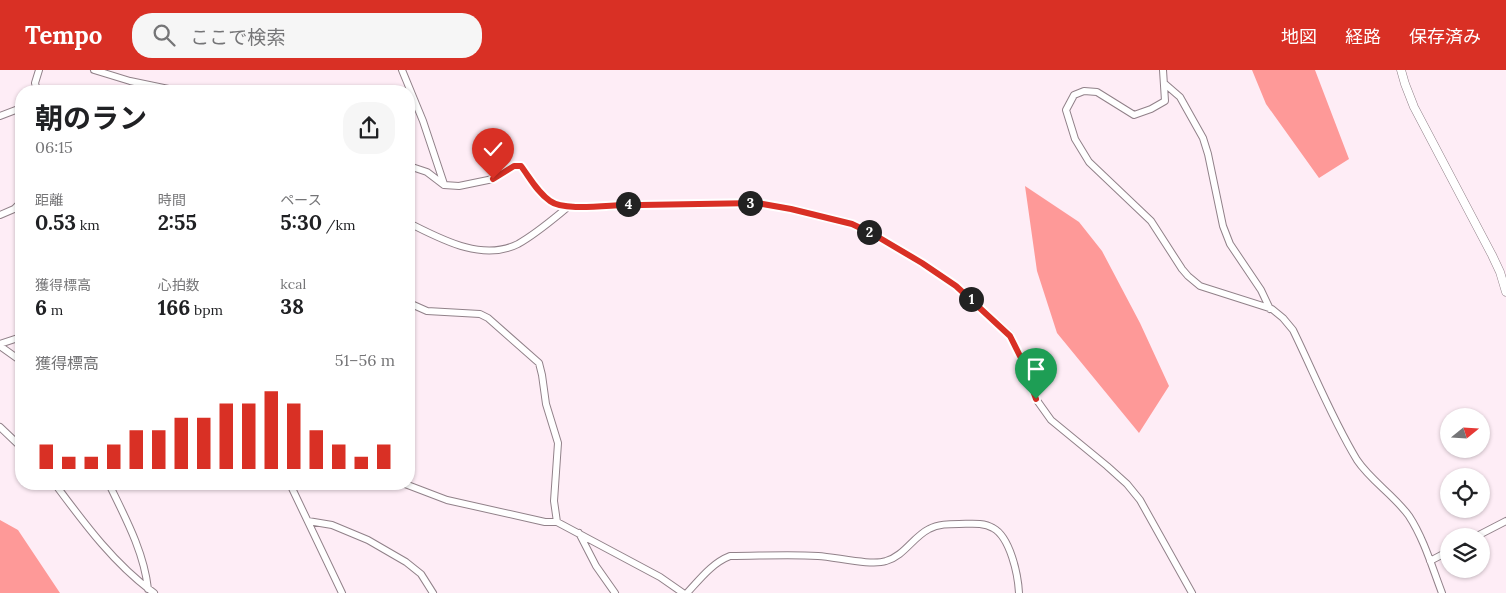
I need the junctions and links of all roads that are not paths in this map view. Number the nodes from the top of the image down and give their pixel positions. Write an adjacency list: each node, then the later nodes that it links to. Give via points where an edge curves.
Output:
1 (39, 70): 7 (street)
2 (94, 70): 8 (street)
3 (402, 70): 9 (street)
4 (1163, 70): 6 (street)
5 (1401, 70): 19 (street, via 1414,107 1492,255)
6 (1165, 84): 21 (street, via 1180,97 1203,138 1230,244); 21 (street, via 1165,101 1134,115 1097,92 1084,91 1074,95 1066,110 1075,139 1090,162 1151,221 1188,276 1200,286)
7 (36, 85)
8 (149, 85)
9 (408, 85)
10 (415, 102): 14 (street)
11 (15, 110): 12 (street)
12 (0, 116)
13 (415, 168): 14 (street, via 427,172)
14 (444, 185): 15 (street, via 476,184 493,179 514,166 521,166 539,192 552,203)
15 (568, 207): 18 (street, via 518,244 501,249 482,251 468,248); 46 (street, via 757,203 852,224 922,263 956,286 1010,336 1036,399 1051,420 1108,466 1140,500)
16 (15, 208): 17 (street)
17 (0, 215)
18 (415, 225)
19 (1506, 292)
20 (415, 306): 33 (street, via 427,311 480,314 539,363 546,404 558,443 554,501)
21 (1270, 308): 37 (street, via 1293,330 1357,460 1409,516)
22 (15, 339): 23 (street)
23 (0, 345): 24 (street)
24 (15, 356)
25 (0, 427): 26 (street)
26 (15, 441)
27 (415, 488): 33 (street, via 447,500)
28 (60, 490): 38 (street, via 113,557)
29 (111, 490): 38 (street, via 140,556)
30 (293, 490): 31 (street)
31 (308, 520): 40 (street); 41 (street, via 332,525 398,557 421,574)
32 (1506, 521): 34 (street)
33 (557, 522): 35 (street)
34 (1490, 529)
35 (578, 532): 42 (street); 43 (street, via 668,581)
36 (1440, 556): 37 (street)
37 (1430, 561): 47 (street)
38 (148, 588): 39 (street)
39 (154, 593)
40 (342, 593)
41 (433, 593)
42 (615, 593)
43 (683, 593)
44 (687, 593): 45 (street, via 721,559 730,556 819,556 886,561 900,554 928,529 942,524 972,524 998,532 1012,556)
45 (1019, 593)
46 (1192, 593)
47 (1442, 593)

